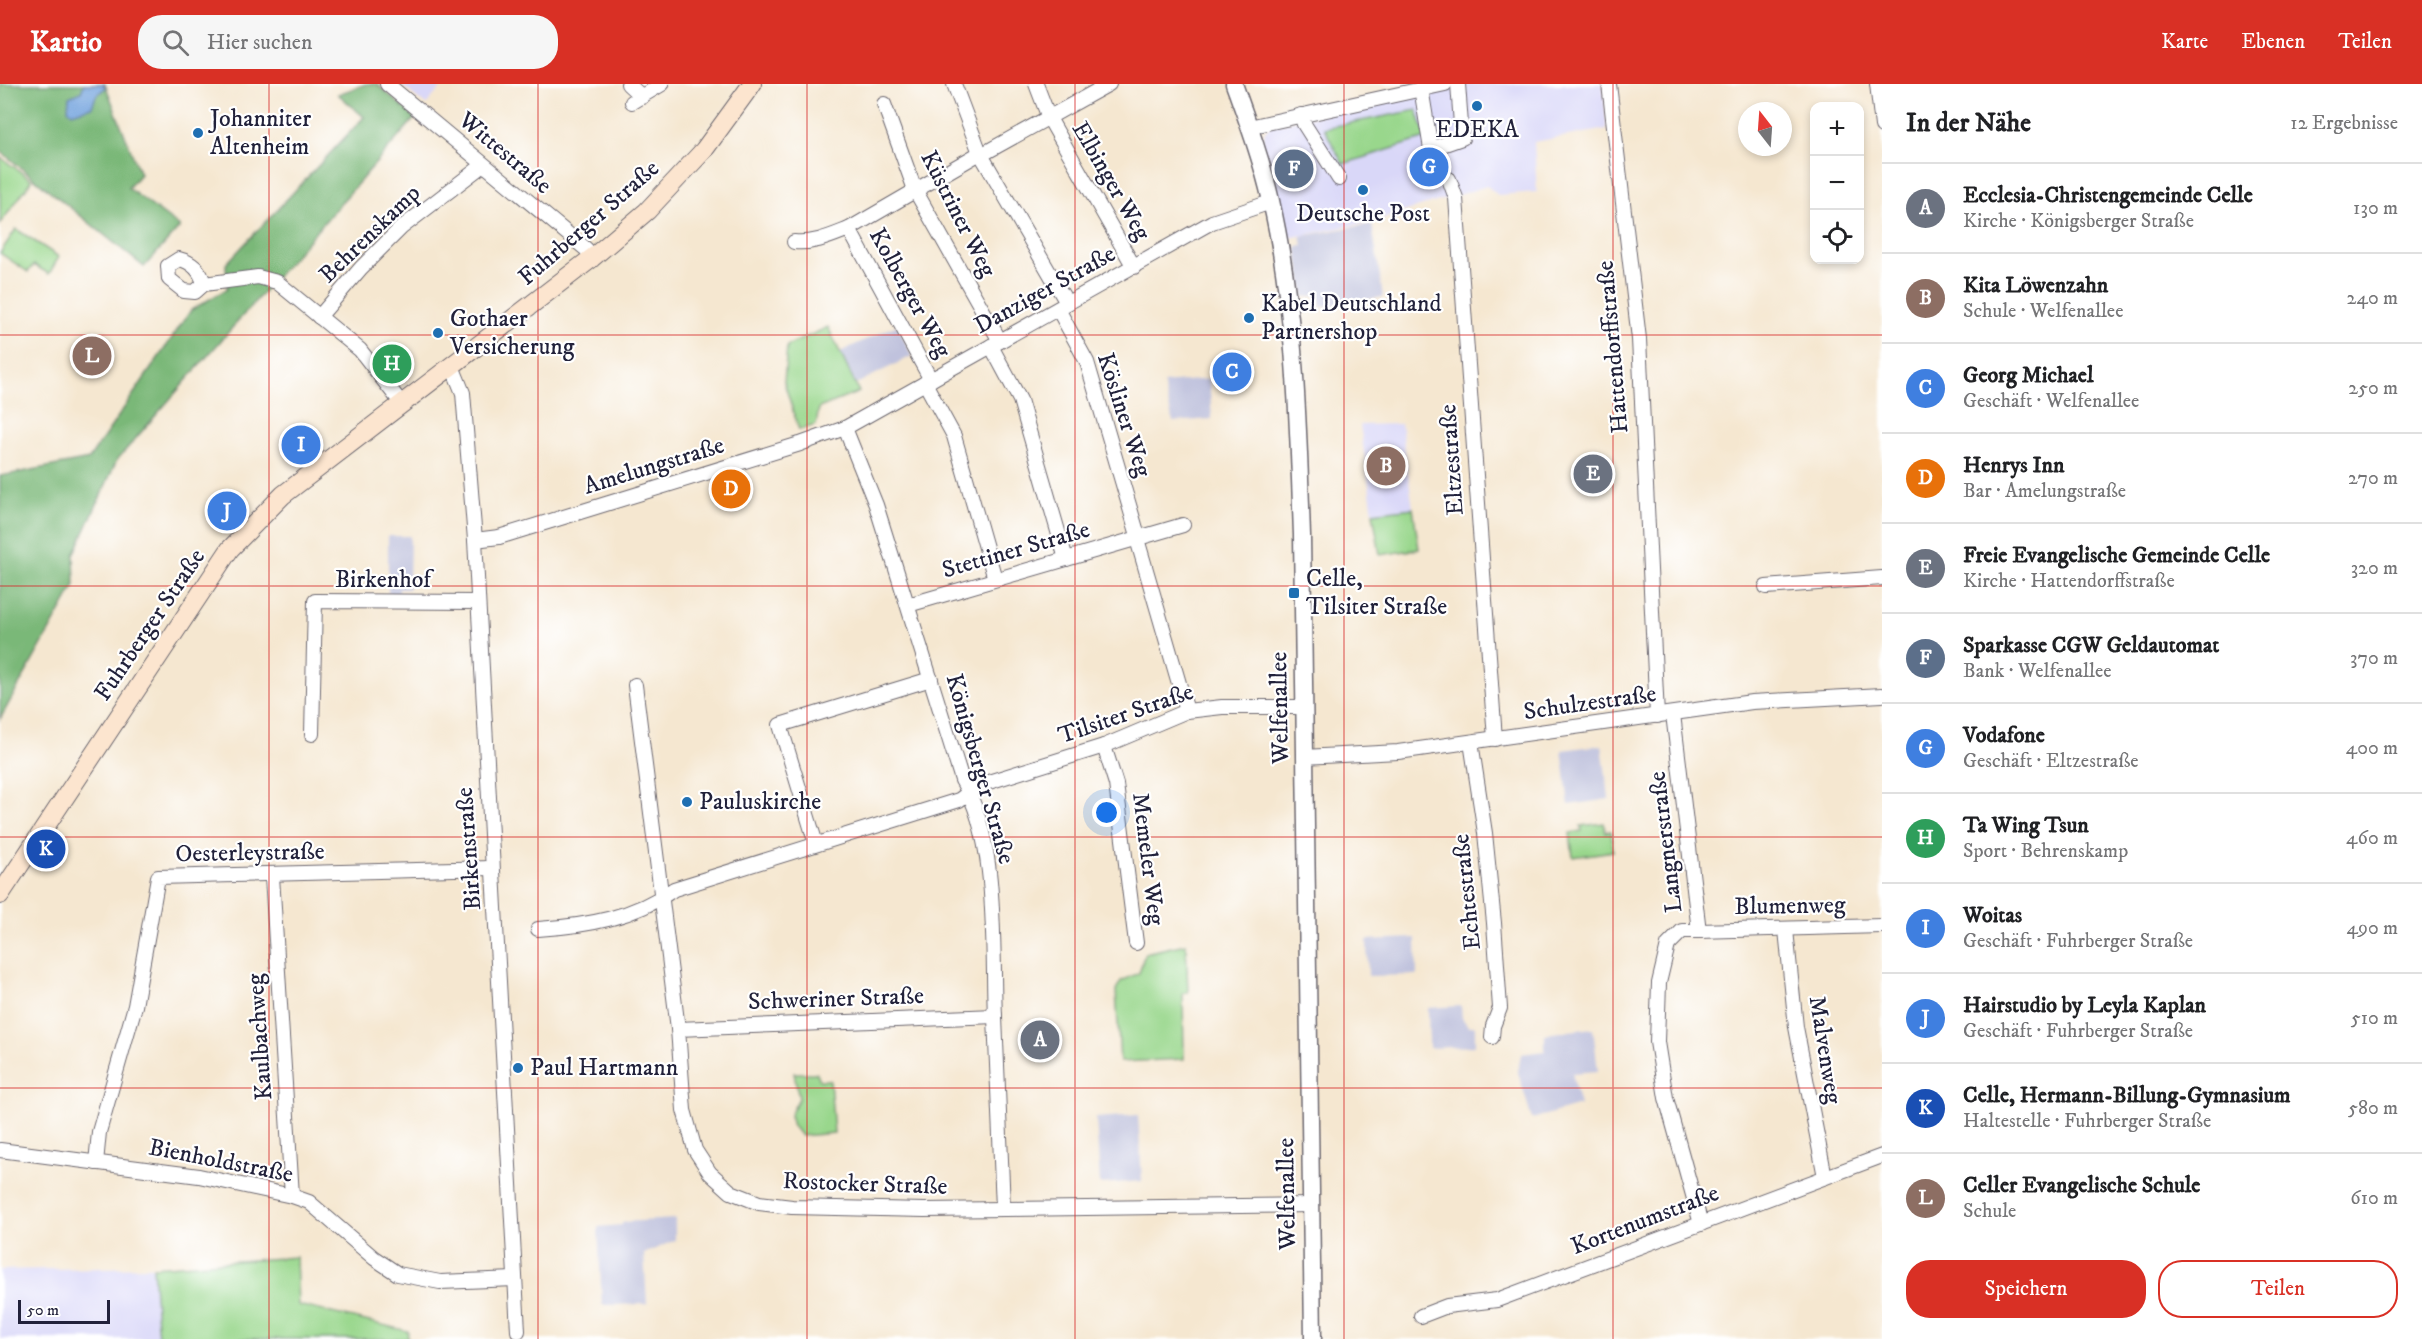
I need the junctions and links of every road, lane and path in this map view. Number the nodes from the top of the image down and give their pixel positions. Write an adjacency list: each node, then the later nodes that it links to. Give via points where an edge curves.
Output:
1 (387, 84): 20 (street, Wittestraße)
2 (628, 84): 3 (street, via 638,99)
3 (662, 84)
4 (752, 84): 27 (main road, Fuhrberger Straße, via 690,167 647,212)
5 (954, 84): 19 (street, Kösliner Weg)
6 (1036, 84): 16 (street, Elbinger Weg)
7 (1109, 84): 16 (street)
8 (1234, 84): 18 (street, Welfenallee)
9 (1445, 84): 13 (street)
10 (1458, 84): 13 (street, via 1462,138 1436,154)
11 (1609, 84): 52 (street, Hattendorffstraße, via 1639,339)
12 (1877, 84): 17 (street)
13 (1421, 88): 15 (street)
14 (884, 104): 23 (street, Küstriner Weg)
15 (1301, 115): 18 (street); 21 (street)
16 (1049, 118): 19 (street); 28 (street, Elbinger Weg)
17 (1882, 126)
18 (1249, 127): 24 (street, Welfenallee)
19 (981, 154): 23 (street); 30 (street, Kösliner Weg)
20 (483, 165): 27 (street, Wittestraße); 31 (street, Behrenskamp, via 401,228)
21 (1339, 179)
22 (1449, 179): 54 (street, Eltzestraße, via 1456,198)
23 (915, 190): 25 (street); 32 (street, Küstriner Weg)
24 (1271, 202): 28 (street, Danziger Straße, via 1212,222); 49 (street, Welfenallee, via 1283,261 1297,412)
25 (849, 229): 26 (street, via 805,243); 34 (street, Kolberger Weg)
26 (794, 242)
27 (592, 258): 33 (main road, Fuhrberger Straße)
28 (1134, 267): 30 (street, Danziger Straße)
29 (204, 284): 31 (street, Behrenskamp, via 258,276 277,282)
30 (1063, 306): 32 (street, Danziger Straße); 38 (street, Kösliner Weg, via 1087,362)
31 (319, 317): 35 (street, Behrenskamp, via 360,350)
32 (995, 343): 34 (street, Danziger Straße); 40 (street, Küstriner Weg, via 1020,400)
33 (452, 366): 35 (main road, Fuhrberger Straße); 39 (street, Birkenstraße, via 463,393)
34 (928, 381): 36 (street, Danziger Straße); 42 (street, Kolberger Weg, via 954,436)
35 (402, 404): 62 (main road, Fuhrberger Straße, via 283,495 230,549)
36 (845, 428): 39 (street, Amelungstraße, via 509,534); 45 (street, Königsberger Straße, via 876,504)
37 (1183, 525): 38 (street, Stettiner Straße)
38 (1138, 539): 40 (street, Stettiner Straße); 50 (street)
39 (475, 540): 44 (street, Birkenstraße)
40 (1066, 559): 42 (street, Stettiner Straße)
41 (1882, 578): 43 (street)
42 (995, 579): 45 (street, Stettiner Straße)
43 (1766, 587)
44 (477, 602): 53 (street, Birkenhof, via 315,602); 60 (street, Birkenstraße)
45 (908, 605): 46 (street, Königsberger Straße)
46 (931, 679): 58 (street, Königsberger Straße); 59 (street, via 780,725)
47 (635, 685): 63 (street, Rostocker Straße)
48 (1882, 696): 51 (street, Schulzestraße, via 1752,702)
49 (1303, 707): 50 (street, Tilsiter Straße); 57 (street, Welfenallee)
50 (1186, 711): 56 (street, Tilsiter Straße)
51 (1673, 714): 52 (street, Schulzestraße); 67 (street, Langnerstraße)
52 (1657, 716): 54 (street, Schulzestraße)
53 (312, 734)
54 (1496, 739): 55 (street, Schulzestraße)
55 (1471, 742): 57 (street, Schulzestraße, via 1398,752); 71 (street, Echtestraße, via 1494,923 1500,1008)
56 (1104, 746): 58 (street, Tilsiter Straße, via 980,785); 68 (street, Memeler Weg, via 1116,784)
57 (1304, 757): 77 (street, Welfenallee)
58 (969, 793): 59 (street, Tilsiter Straße, via 959,800); 69 (street, Königsberger Straße, via 992,895)
59 (816, 844): 63 (street, Tilsiter Straße, via 674,889)
60 (492, 868): 61 (street, Oesterleystraße); 80 (street, Birkenstraße)
61 (272, 876): 74 (street, Oesterleystraße, via 158,877 135,1006 99,1132); 76 (street, Kaulbachweg)
62 (0, 895)
63 (663, 897): 65 (street, via 647,907 582,926); 70 (street, Rostocker Straße)
64 (1882, 926): 66 (street, Blumenweg)
65 (538, 929)
66 (1786, 930): 67 (street, Blumenweg); 75 (street, Malvenweg, via 1796,1027)
67 (1699, 931): 79 (street, Langnerstraße, via 1682,931 1668,945 1657,1012 1660,1071 1679,1154)
68 (1136, 943)
69 (995, 1016): 70 (street, Schweriner Straße); 78 (street, Königsberger Straße)
70 (678, 1029): 78 (street, Rostocker Straße, via 684,1110 695,1150 710,1173 732,1192 759,1203 792,1207)
71 (1492, 1037)
72 (0, 1150): 74 (street, Bienholdstraße)
73 (1882, 1156): 75 (street, Kortenumstraße)
74 (96, 1163): 76 (street, Bienholdstraße, via 199,1176)
75 (1825, 1177): 79 (street, Kortenumstraße)
76 (292, 1196): 80 (street, Bienholdstraße, via 309,1202 398,1274 440,1282)
77 (1312, 1205): 78 (street, Rostocker Straße); 83 (street, Welfenallee)
78 (1003, 1208)
79 (1701, 1224): 81 (street, Kortenumstraße, via 1497,1300 1447,1306)
80 (515, 1279): 82 (street, Birkenstraße)
81 (1421, 1316)
82 (518, 1331)
83 (1313, 1339)

